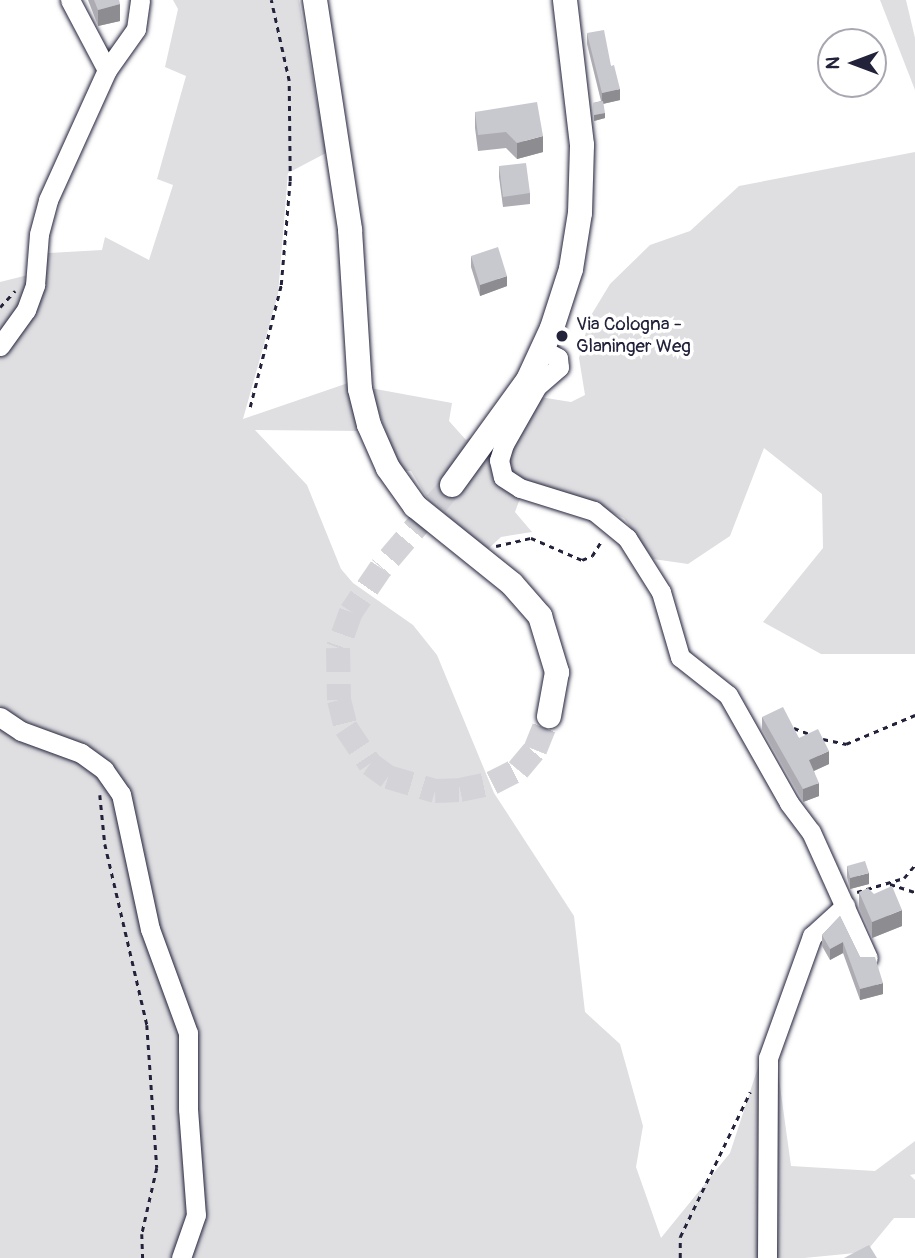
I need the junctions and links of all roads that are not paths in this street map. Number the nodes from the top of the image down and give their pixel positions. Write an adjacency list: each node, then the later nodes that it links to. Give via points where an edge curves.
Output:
1 (70, 0): 5 (street)
2 (140, 0): 5 (street, via 136,29)
3 (315, 0): 9 (main road, via 350,230 360,389 369,425 388,468 415,506 512,584 540,616 549,634 556,672)
4 (565, 0): 7 (main road, via 580,105 580,213 571,270)
5 (107, 70): 6 (street, via 48,200 39,234 35,285 26,310)
6 (0, 346)
7 (543, 350): 8 (main road, via 503,420); 11 (street, via 558,358 559,367 528,401 500,452 500,469 520,488 582,506 614,524 656,580 680,657 733,702 789,803 811,832)
8 (453, 485)
9 (549, 716)
10 (0, 717): 13 (street, via 20,732 81,753 104,770 121,794 150,929 188,1033 187,1109 197,1215)
11 (845, 905): 12 (street); 14 (street, via 812,936 768,1058)
12 (868, 958)
13 (181, 1258)
14 (767, 1258)

